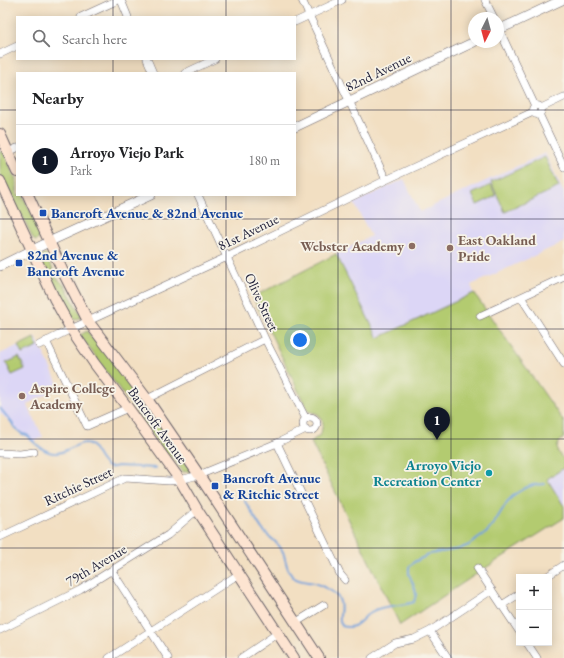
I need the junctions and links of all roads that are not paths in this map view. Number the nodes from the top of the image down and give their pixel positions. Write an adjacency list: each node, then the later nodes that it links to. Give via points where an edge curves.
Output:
1 (119, 0): 8 (street); 9 (street)
2 (302, 0): 7 (street)
3 (342, 0): 7 (street)
4 (485, 0): 6 (street)
5 (562, 0): 11 (street)
6 (491, 12)
7 (309, 15): 10 (street); 21 (street)
8 (83, 16)
9 (127, 16)
10 (296, 22)
11 (504, 26)
12 (504, 41): 22 (street)
13 (468, 45): 21 (street, 82nd Avenue)
14 (16, 46): 15 (street)
15 (0, 54)
16 (147, 60): 18 (street)
17 (213, 60): 19 (street)
18 (153, 72)
19 (187, 72)
20 (564, 97): 22 (street, 81st Avenue)
21 (349, 101): 23 (street, 82nd Avenue); 28 (street)
22 (537, 110): 27 (street); 28 (street, 81st Avenue)
23 (296, 127)
24 (0, 134): 25 (main road)
25 (13, 150): 26 (main road)
26 (16, 166)
27 (564, 167)
28 (386, 180): 35 (street, 81st Avenue)
29 (0, 181): 34 (main road, Bancroft Avenue)
30 (28, 196): 33 (main road, Bancroft Avenue)
31 (149, 196): 33 (street)
32 (198, 196): 35 (street, Olive Street)
33 (49, 242): 34 (street); 40 (main road, Bancroft Avenue)
34 (32, 251): 36 (street); 41 (main road, Bancroft Avenue)
35 (227, 257): 40 (street, 81st Avenue); 42 (street, Olive Street)
36 (0, 266)
37 (564, 277): 38 (street)
38 (521, 297): 39 (street); 45 (street)
39 (480, 316)
40 (88, 321): 41 (street, 81st Avenue); 46 (main road, Bancroft Avenue)
41 (71, 329): 43 (street, 81st Avenue); 47 (main road, Bancroft Avenue)
42 (265, 339): 46 (street); 48 (street, Olive Street)
43 (46, 341): 44 (street, 81st Avenue); 47 (street, via 87,426)
44 (39, 345)
45 (564, 364)
46 (147, 399): 53 (main road, Bancroft Avenue)
47 (128, 408): 54 (main road, Bancroft Avenue)
48 (306, 419): 49 (street); 49 (street, via 314,418 317,427 314,430)
49 (306, 429): 50 (street, Ritchie Street)
50 (277, 443): 53 (street, Ritchie Street); 62 (street)
51 (34, 452): 52 (street)
52 (0, 453)
53 (199, 475): 54 (street, Ritchie Street); 67 (main road, Bancroft Avenue)
54 (180, 480): 55 (main road, Bancroft Avenue); 56 (street, Ritchie Street, via 125,478)
55 (198, 510): 59 (street, 79th Avenue, via 168,535); 60 (main road, Bancroft Avenue)
56 (0, 537)
57 (564, 565): 61 (street)
58 (477, 568): 63 (street)
59 (112, 571): 69 (street, 79th Avenue); 70 (street)
60 (239, 574): 70 (street); 72 (main road, Bancroft Avenue)
61 (550, 574)
62 (345, 580)
63 (492, 590): 66 (street); 71 (street)
64 (516, 596): 66 (street)
65 (324, 605): 67 (street)
66 (502, 605): 68 (street)
67 (295, 623): 78 (main road, Bancroft Avenue)
68 (516, 626)
69 (0, 630)
70 (151, 631): 74 (street); 75 (street)
71 (430, 631): 79 (street, via 414,639 395,643); 80 (street)
72 (278, 634): 76 (street); 77 (main road, Bancroft Avenue)
73 (529, 646): 81 (street)
74 (109, 658)
75 (168, 658)
76 (241, 658)
77 (294, 658)
78 (319, 658)
79 (372, 658)
80 (448, 658)
81 (536, 658)

